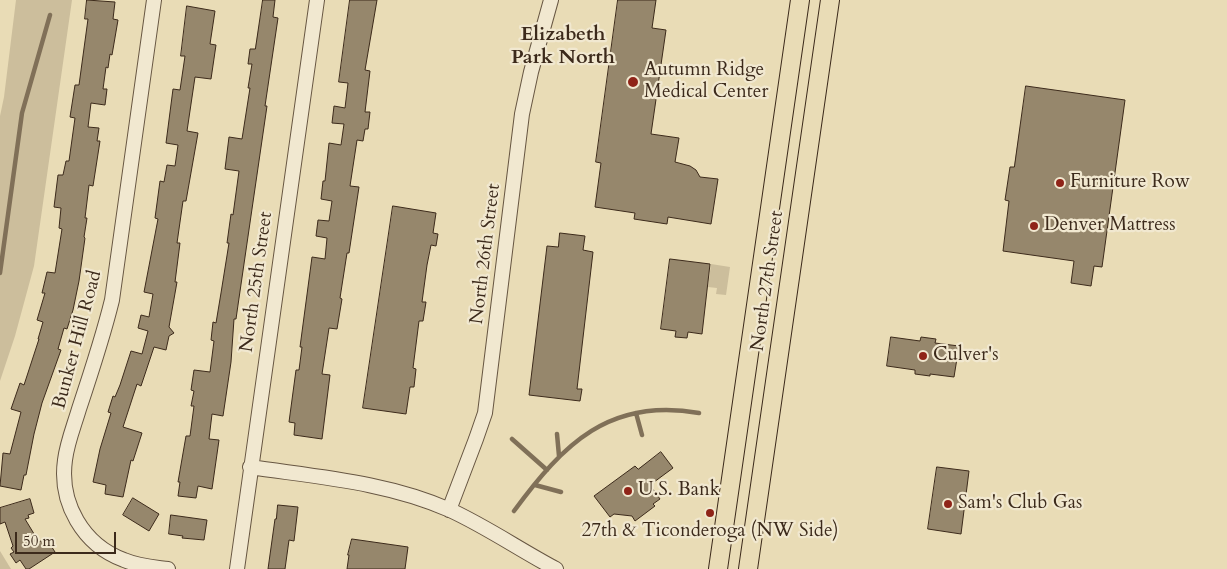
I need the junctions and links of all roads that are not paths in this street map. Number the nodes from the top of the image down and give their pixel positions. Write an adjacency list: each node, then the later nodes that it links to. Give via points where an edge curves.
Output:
1 (154, 0): 8 (street, Bunker Hill Road, via 112,300 67,449 64,476 74,517 95,543 123,560)
2 (317, 0): 6 (street, North 25th Street)
3 (551, 0): 7 (street, North 26th Street, via 522,114 484,413)
4 (800, 0): 11 (main road, North 27th Street)
5 (830, 0): 12 (main road, North 27th Street)
6 (250, 467): 7 (street, via 372,486); 9 (street, North 25th Street)
7 (449, 510): 10 (street)
8 (168, 569)
9 (237, 569)
10 (556, 569)
11 (718, 569)
12 (748, 569)

